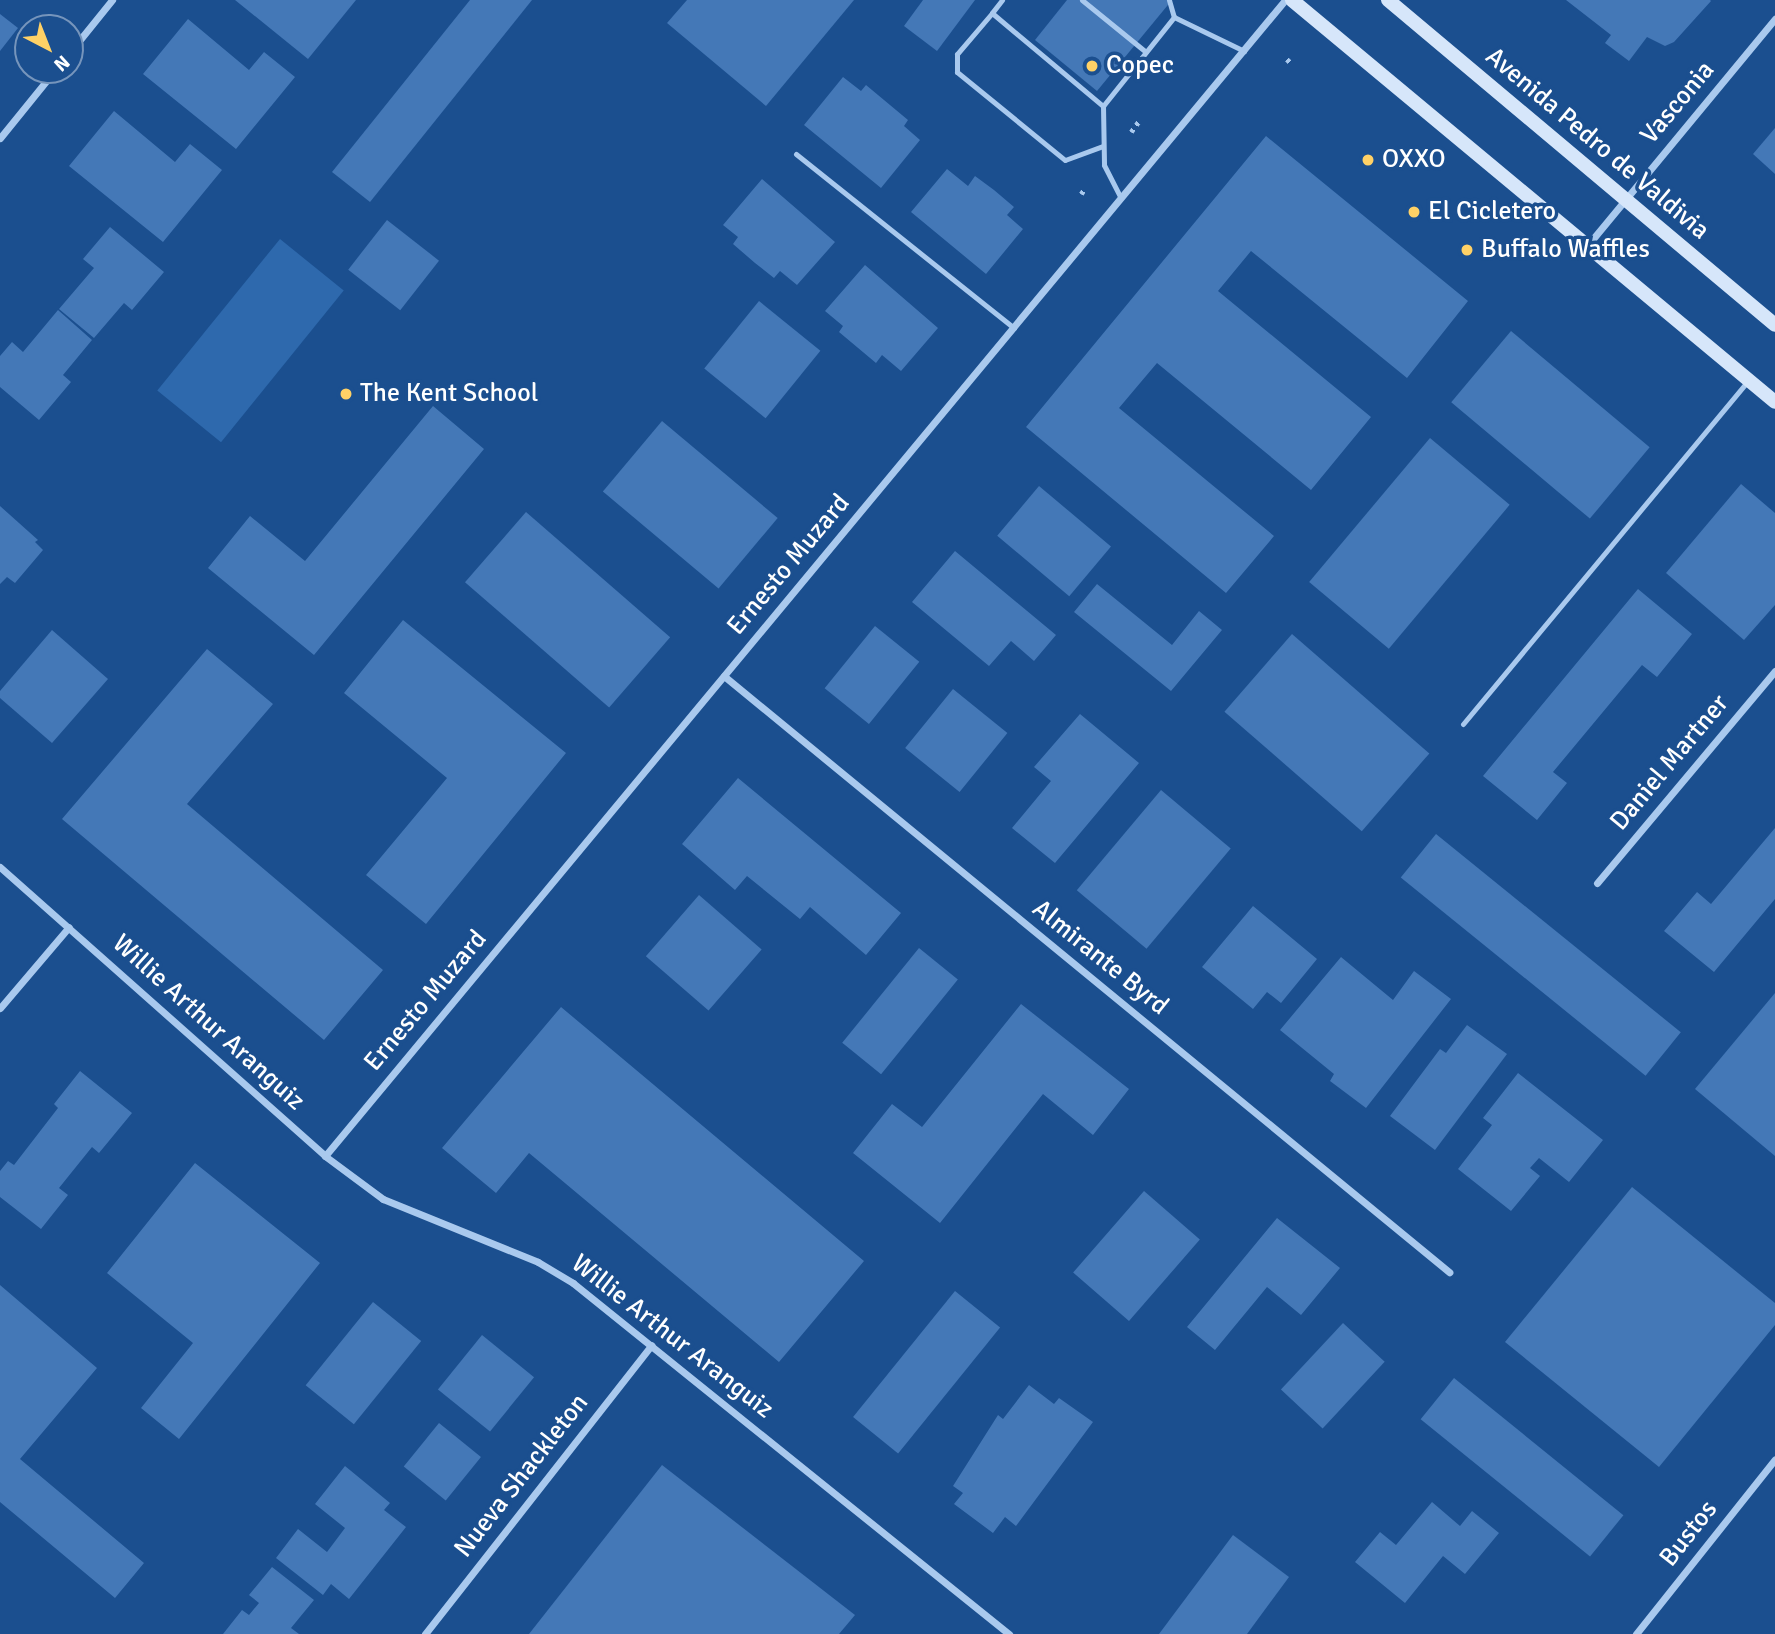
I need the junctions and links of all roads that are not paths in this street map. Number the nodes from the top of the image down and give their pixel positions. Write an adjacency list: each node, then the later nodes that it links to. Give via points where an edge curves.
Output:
1 (112, 0): 11 (street)
2 (1002, 0): 8 (lane)
3 (1082, 0): 13 (lane)
4 (1169, 0): 9 (lane)
5 (1285, 0): 12 (street, Ernesto Muzard)
6 (1292, 0): 21 (main road)
7 (1388, 0): 20 (main road, Avenida Pedro de Valdivia)
8 (992, 13): 15 (lane); 17 (lane, via 957,54 957,72 1065,160)
9 (1174, 17): 12 (lane); 13 (lane)
10 (1775, 19): 20 (street, Vasconia)
11 (84, 35)
12 (1244, 51): 19 (street, Ernesto Muzard)
13 (1146, 52): 15 (lane)
14 (44, 84): 16 (street)
15 (1103, 106): 17 (lane)
16 (0, 138)
17 (1103, 146): 19 (lane, via 1104,165)
18 (796, 154): 23 (lane)
19 (1121, 198): 23 (street, Ernesto Muzard)
20 (1626, 200): 21 (street, Vasconia); 22 (main road, Avenida Pedro de Valdivia)
21 (1587, 246): 24 (main road)
22 (1775, 325)
23 (1014, 328): 27 (street, Ernesto Muzard)
24 (1749, 380): 25 (main road); 28 (lane)
25 (1775, 402)
26 (1775, 671): 30 (street, Daniel Martner)
27 (724, 676): 33 (street, Ernesto Muzard); 34 (street, Almirante Byrd)
28 (1463, 724)
29 (0, 867): 31 (street, Willie Arthur Aranguiz)
30 (1597, 883)
31 (69, 927): 32 (street); 33 (street, Willie Arthur Aranguiz)
32 (0, 1008)
33 (325, 1156): 35 (street, Willie Arthur Aranguiz, via 383,1199 538,1262)
34 (1449, 1272)
35 (652, 1345): 37 (street, Nueva Shackleton); 38 (street, Willie Arthur Aranguiz)
36 (1775, 1459): 39 (street, Bustos)
37 (425, 1634)
38 (1009, 1634)
39 (1636, 1634)

